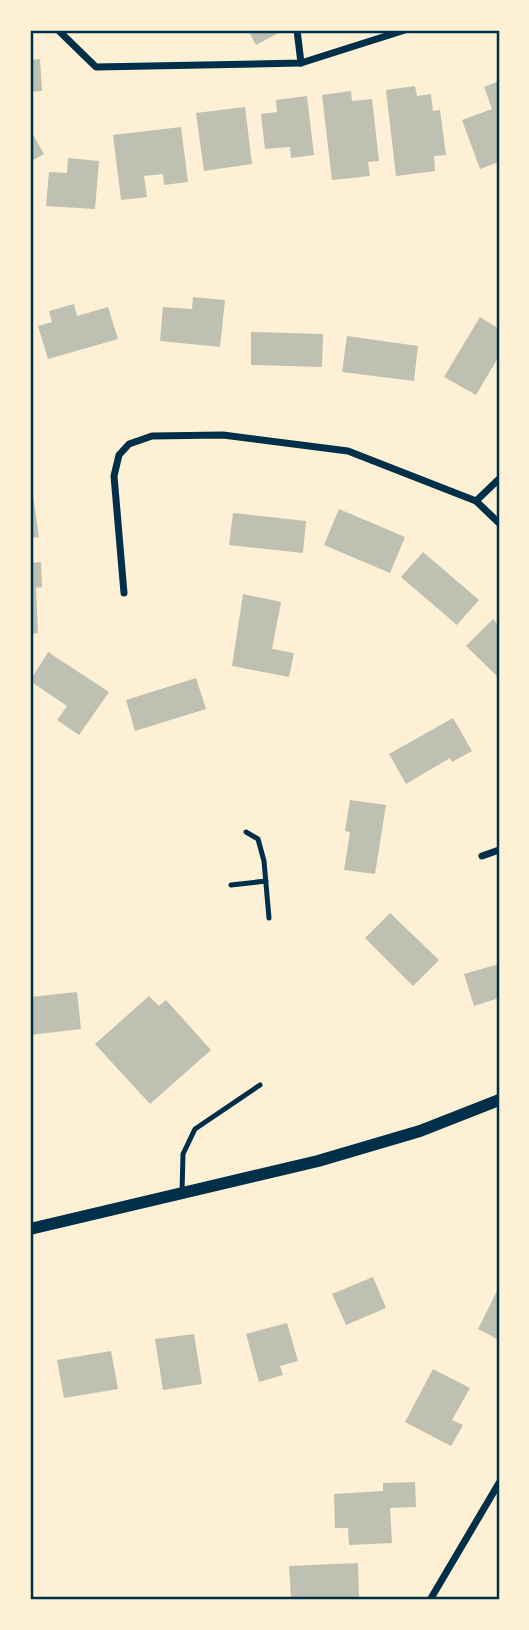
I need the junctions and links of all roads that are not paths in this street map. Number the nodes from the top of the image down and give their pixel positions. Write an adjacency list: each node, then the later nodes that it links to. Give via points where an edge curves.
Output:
1 (58, 30): 4 (street, via 96,66)
2 (297, 30): 4 (street)
3 (405, 30): 4 (street)
4 (302, 63)
5 (499, 479): 6 (street)
6 (476, 501): 7 (street); 8 (street, via 348,451 223,435 152,436 129,444 119,455 114,475)
7 (499, 523)
8 (124, 593)
9 (246, 832): 12 (lane, via 258,839)
10 (499, 850): 11 (street)
11 (482, 856)
12 (266, 881): 13 (lane); 14 (lane)
13 (231, 885)
14 (269, 918)
15 (260, 1085): 17 (lane, via 195,1129 183,1154)
16 (499, 1100): 17 (street, via 420,1131)
17 (182, 1195): 18 (street)
18 (30, 1229)
19 (499, 1483): 20 (street)
20 (430, 1600)

